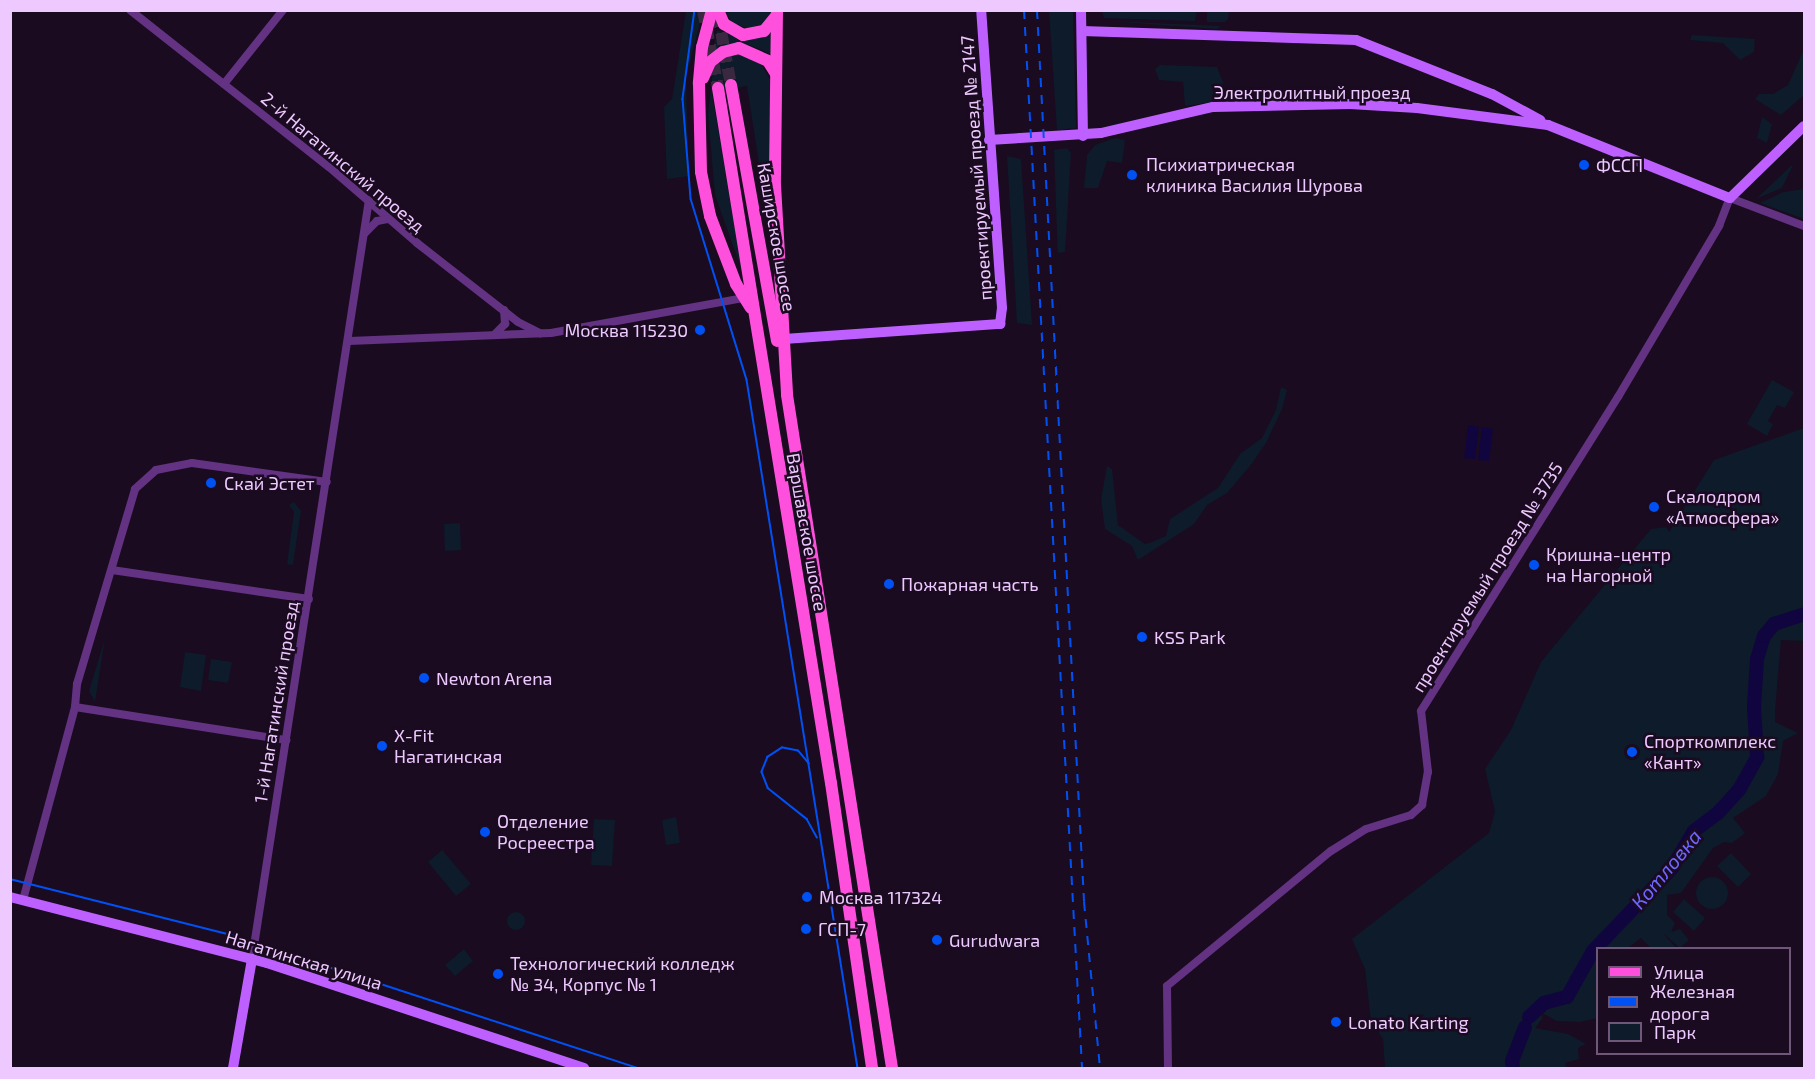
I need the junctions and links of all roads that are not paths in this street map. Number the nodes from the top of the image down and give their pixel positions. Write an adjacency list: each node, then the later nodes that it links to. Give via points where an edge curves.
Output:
1 (130, 10): 10 (street, 2-й Нагатинский проезд)
2 (283, 10): 10 (street)
3 (712, 10): 11 (main road, Варшавское шоссе, via 702,47)
4 (718, 10): 7 (main road, via 724,24 743,35 764,31)
5 (981, 10): 19 (street, проектируемый проезд № 2147)
6 (1081, 10): 8 (street)
7 (776, 13): 9 (main road, Варшавское шоссе)
8 (1082, 31): 14 (street, via 1356,40); 18 (street)
9 (775, 72): 11 (main road, via 768,61 738,48 723,52 710,62); 30 (main road, Варшавское шоссе, via 775,185)
10 (224, 84): 21 (street, 2-й Нагатинский проезд)
11 (699, 84): 25 (main road, Варшавское шоссе, via 703,186 710,216)
12 (731, 85): 32 (main road, Каширское шоссе)
13 (718, 88): 27 (main road, Каширское шоссе)
14 (1492, 94): 15 (street, via 1495,107); 16 (street)
15 (1477, 115): 16 (street, Электролитный проезд); 18 (street, Электролитный проезд, via 1350,104 1246,105 1214,107)
16 (1548, 124): 20 (street, Электролитный проезд)
17 (1804, 126): 20 (street)
18 (1083, 136): 19 (street, Электролитный проезд)
19 (989, 140): 30 (street, проектируемый проезд № 2147, via 1000,324)
20 (1730, 198): 23 (street); 45 (street, проектируемый проезд № 3735, via 1719,226 1618,397 1420,711 1428,772 1422,805 1411,815 1366,829 1332,851 1167,986)
21 (369, 200): 22 (street, 2-й Нагатинский проезд); 24 (street, 1-й Нагатинский проезд)
22 (388, 219): 24 (street, via 377,221); 26 (street, 2-й Нагатинский проезд)
23 (1804, 226)
24 (364, 234): 31 (street, 1-й Нагатинский проезд)
25 (743, 298): 27 (main road, Варшавское шоссе); 28 (street, via 601,326)
26 (504, 310): 28 (street, 2-й Нагатинский проезд); 29 (street, via 505,324)
27 (753, 311): 43 (main road, Варшавское шоссе, via 833,795)
28 (540, 333): 29 (street)
29 (494, 335): 31 (street)
30 (784, 339): 32 (main road, Варшавское шоссе)
31 (350, 341): 33 (street, 1-й Нагатинский проезд)
32 (787, 395): 44 (main road, Варшавское шоссе)
33 (327, 482): 34 (street, via 198,464 156,470 140,483 130,499); 35 (street, 1-й Нагатинский проезд)
34 (112, 570): 35 (street); 36 (street, via 77,684)
35 (309, 599): 37 (street, 1-й Нагатинский проезд)
36 (75, 707): 37 (street); 39 (street)
37 (286, 740): 40 (street, 1-й Нагатинский проезд)
38 (10, 897): 39 (street, Нагатинская улица)
39 (23, 900): 40 (street, Нагатинская улица)
40 (252, 959): 41 (street, 1-й Нагатинский проезд); 42 (street, Нагатинская улица)
41 (233, 1068)
42 (584, 1068)
43 (872, 1068)
44 (891, 1068)
45 (1168, 1068)

